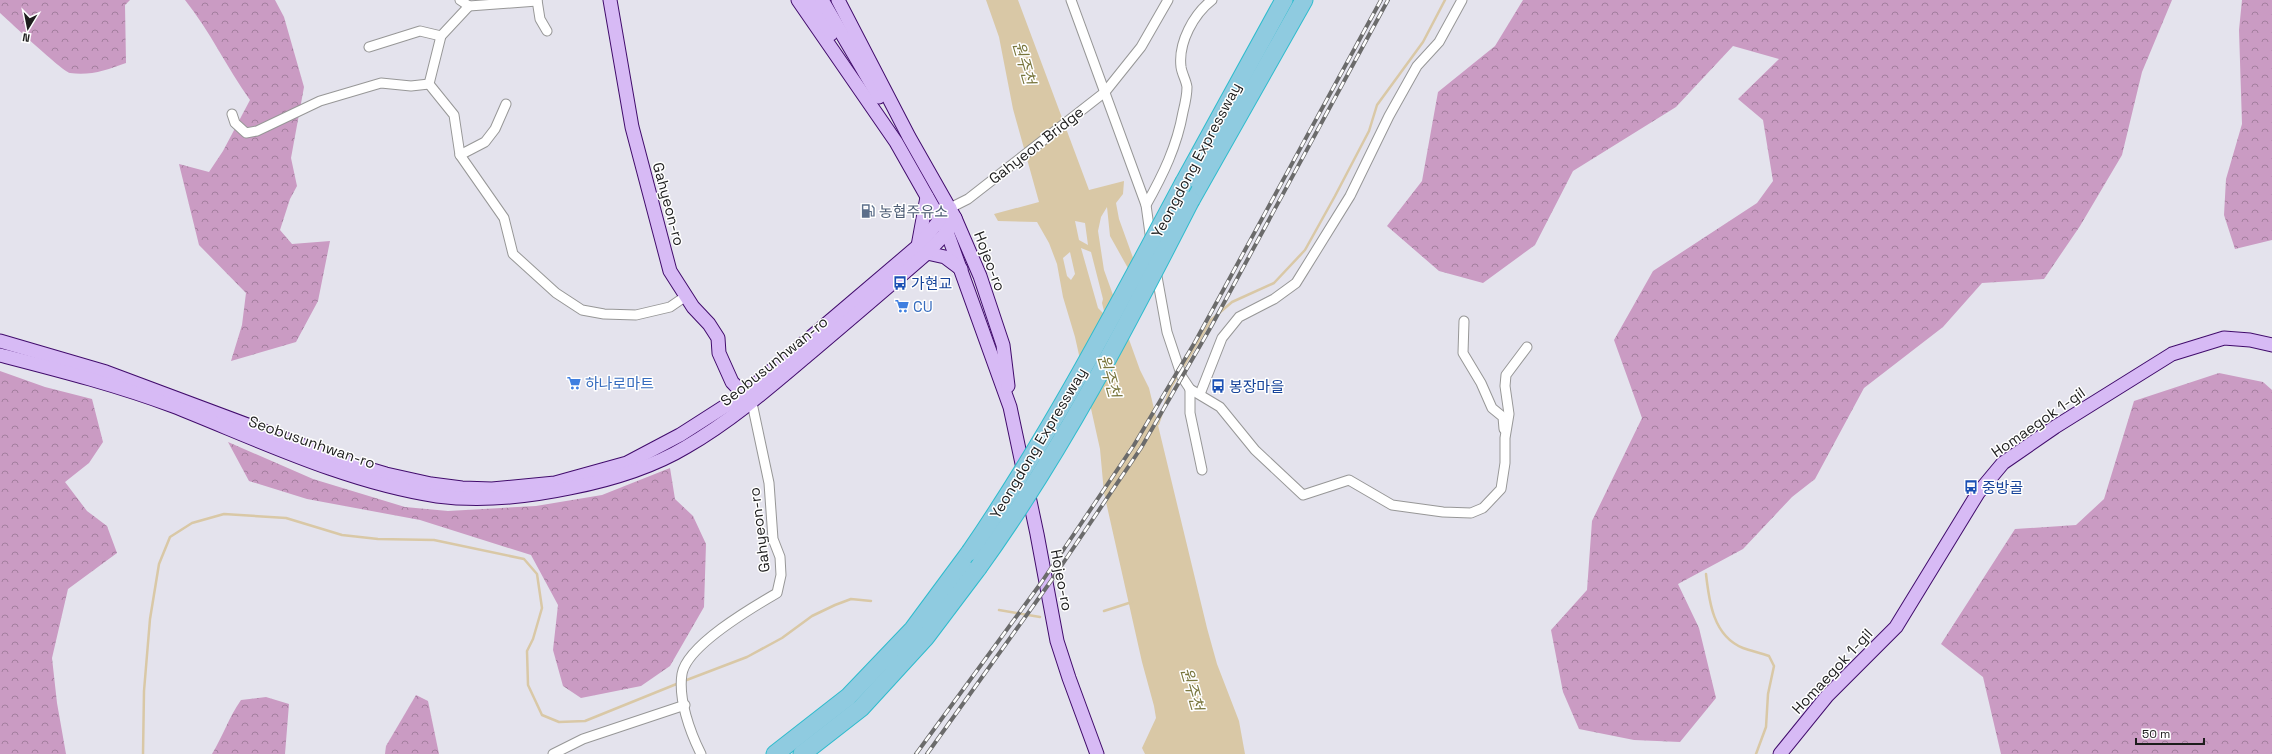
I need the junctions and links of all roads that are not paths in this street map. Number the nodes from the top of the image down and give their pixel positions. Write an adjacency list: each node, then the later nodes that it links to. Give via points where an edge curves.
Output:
1 (460, 0): 14 (street)
2 (610, 0): 30 (street, Gahyeon-ro, via 632,127 670,271)
3 (798, 0): 20 (street)
4 (810, 0): 20 (street, Hojeo-ro)
5 (822, 0): 20 (street, Hojeo-ro)
6 (838, 0): 20 (street)
7 (1071, 0): 19 (street)
8 (1168, 0): 19 (street, Gahyeon Bridge, via 1141,47)
9 (1212, 0): 25 (street, via 1192,21 1185,41 1181,65 1187,88 1183,112 1166,170)
10 (1284, 0): 45 (highway, Yeongdong Expressway, bridge, via 1102,333 1017,481 970,552 914,629 848,697)
11 (1304, 0): 46 (highway, Yeongdong Expressway, bridge, via 1072,420 1007,528 926,637 861,708)
12 (1462, 0): 37 (street, via 1439,42 1417,66 1350,196 1296,283 1274,299 1239,317 1222,338)
13 (537, 1): 14 (street); 15 (street, via 540,19)
14 (469, 6): 16 (street)
15 (547, 31)
16 (441, 36): 17 (street, via 420,31); 18 (street)
17 (369, 47)
18 (429, 84): 22 (street, via 411,86 381,83 320,101 275,123 246,133 235,123); 23 (street, via 454,115)
19 (1105, 92): 25 (street); 26 (street, Gahyeon Bridge)
20 (876, 97): 24 (street, Hojeo-ro, via 896,142); 26 (street, Hojeo-ro, via 909,137)
21 (506, 104): 23 (street, via 495,129 485,142)
22 (232, 114)
23 (460, 155): 30 (street, via 504,218 514,254 556,293 582,310 636,315 670,307)
24 (926, 197): 27 (street, Hojeo-ro); 28 (street)
25 (1146, 205): 36 (street, via 1167,332 1182,377)
26 (953, 213): 27 (street, Seobusunhwan-ro); 39 (street, Hojeo-ro, via 980,276 1003,345)
27 (943, 226): 28 (street, Seobusunhwan-ro); 29 (street, Hojeo-ro)
28 (923, 250): 29 (street, via 945,257); 38 (street, Seobusunhwan-ro)
29 (961, 269): 39 (street, Hojeo-ro)
30 (686, 296): 38 (street, Gahyeon-ro, via 718,338 719,353 732,382)
31 (1464, 322): 40 (street, via 1463,353 1492,408 1503,417)
32 (0, 341): 38 (street, Seobusunhwan-ro, via 112,374 352,464 394,476 462,488 492,489 554,483 627,463)
33 (2272, 345): 48 (street, Homaegok 1-gil, via 2224,338 2172,354 2068,419 2004,463 1978,493 1896,627 1827,696)
34 (1526, 347): 40 (street, via 1506,375 1509,414)
35 (0, 355): 38 (street, Seobusunhwan-ro, via 102,382 171,406 310,462 437,496 467,498 543,493 599,483 630,473 685,448)
36 (1190, 389): 37 (street); 41 (street, via 1190,413)
37 (1200, 394): 40 (street, via 1220,407 1255,450 1303,494 1349,480 1392,504 1443,512 1471,513 1483,508 1501,489)
38 (748, 399): 42 (street, Gahyeon-ro, via 769,483 773,539 780,557 781,575 776,593 710,637 684,668)
39 (1010, 408): 47 (street, Hojeo-ro, via 1057,641)
40 (1505, 438)
41 (1202, 470)
42 (684, 700): 43 (street, via 583,739); 44 (street, Gahyeon-ro)
43 (553, 754)
44 (701, 754)
45 (775, 754)
46 (802, 754)
47 (1096, 754)
48 (1780, 754)

